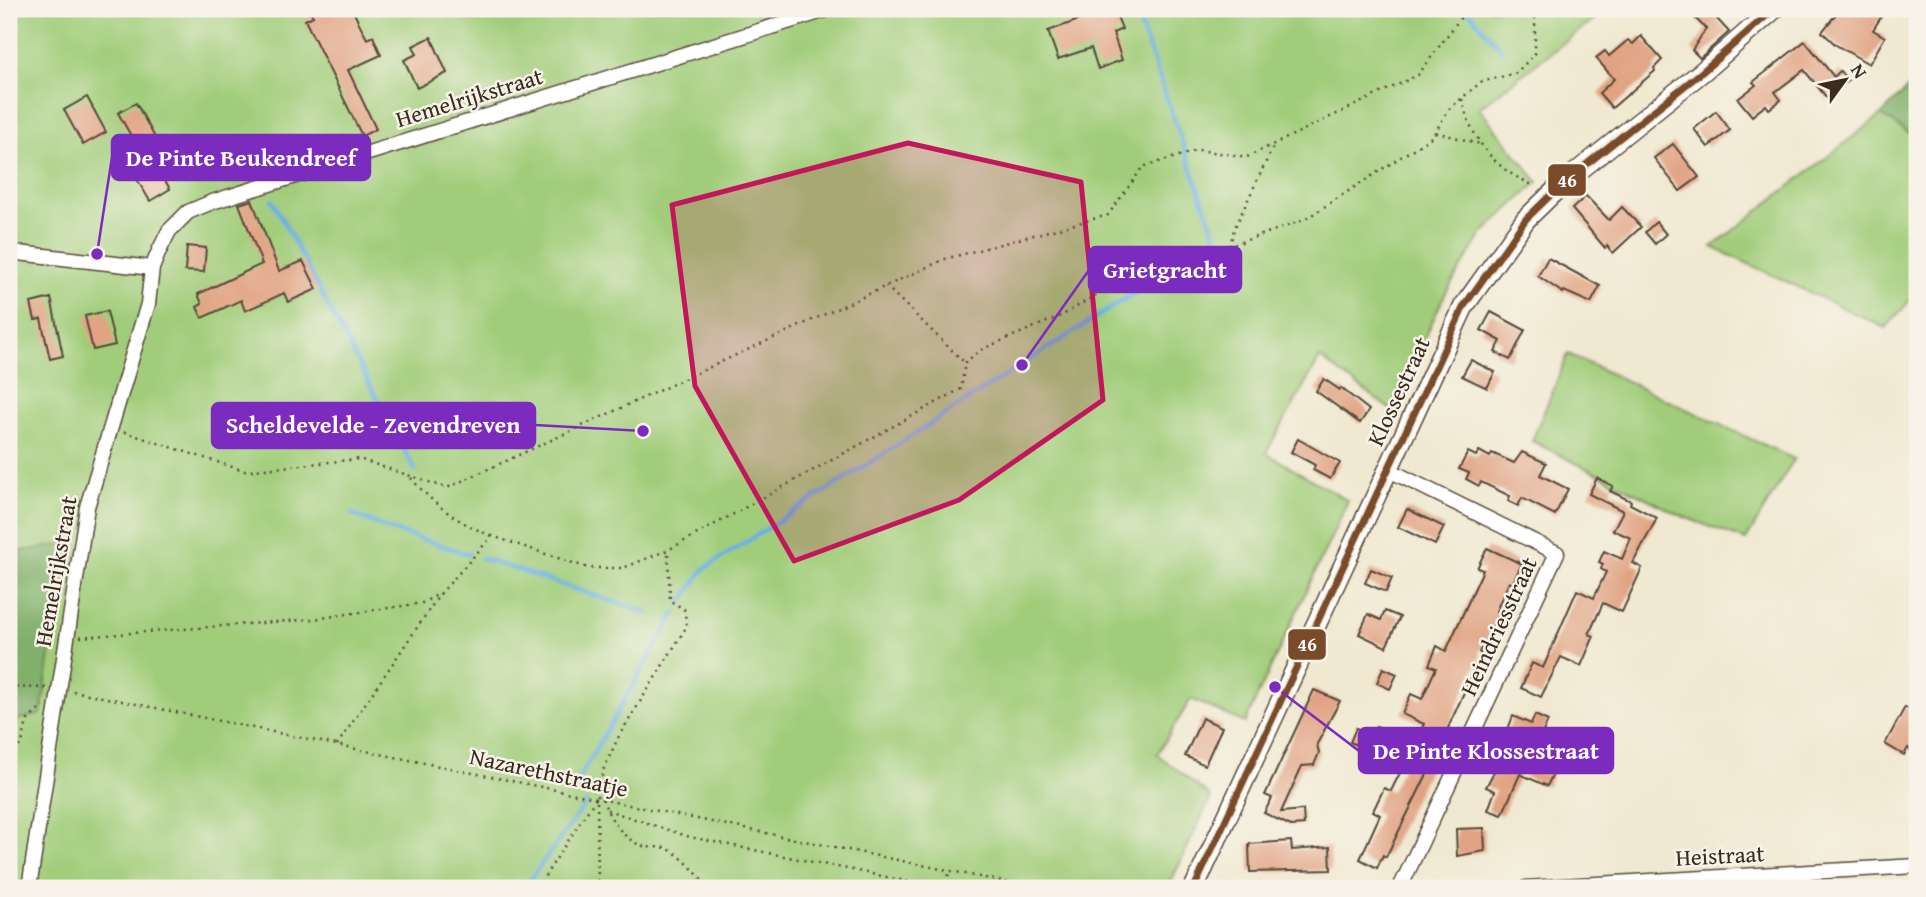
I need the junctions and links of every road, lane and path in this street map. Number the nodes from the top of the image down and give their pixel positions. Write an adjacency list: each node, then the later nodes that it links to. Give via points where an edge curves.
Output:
1 (829, 9): 14 (street, Hemelrijkstraat, via 212,202 188,212 169,231)
2 (1526, 9): 6 (path)
3 (1539, 9): 6 (path)
4 (1774, 9): 11 (street, Klossestraat)
5 (1465, 10): 9 (path, via 1418,75)
6 (1535, 19): 7 (path, via 1535,54 1516,73 1481,82)
7 (1462, 99): 8 (path, via 1448,110); 10 (path, via 1466,120)
8 (1436, 132): 10 (path); 12 (path, via 1304,220)
9 (1274, 144): 12 (path); 15 (path, via 1247,157 1192,152 1143,167 1108,215 945,259)
10 (1480, 144): 11 (path, via 1509,173 1531,184)
11 (1545, 201): 18 (street, Klossestraat, via 1526,219 1464,306)
12 (1230, 246): 16 (path, via 1199,266 1160,256 1063,315 980,351)
13 (9, 252): 14 (street)
14 (152, 268): 17 (street, Hemelrijkstraat, via 148,304)
15 (886, 286): 16 (path); 19 (path, via 447,488)
16 (965, 363): 21 (path, via 961,389)
17 (111, 428): 19 (path, via 245,471 359,459); 23 (street, Hemelrijkstraat, via 87,507)
18 (1389, 470): 40 (street, Klossestraat); 41 (street, Heindriesstraat, via 1557,553)
19 (408, 475): 20 (path, via 432,503 459,523)
20 (492, 536): 21 (path, via 588,568 623,568); 22 (path)
21 (668, 550): 28 (path, via 670,601 684,609 687,628 619,736)
22 (441, 593): 23 (path, via 422,603 314,619); 26 (path)
23 (67, 638): 25 (street, Hemelrijkstraat)
24 (9, 687): 25 (path, Nazarethstraatje)
25 (59, 688): 26 (path, Nazarethstraatje); 27 (path, via 27,721 22,744); 33 (street, Hemelrijkstraat)
26 (337, 745): 28 (path, Nazarethstraatje)
27 (9, 757)
28 (597, 797): 29 (path, Nazarethstraatje); 34 (path); 35 (path)
29 (603, 799): 30 (path); 32 (path, Nazarethstraatje)
30 (607, 810): 36 (path, via 625,836 644,846 667,848 685,861 701,879); 37 (path, via 690,837)
31 (1917, 866): 42 (street, Heistraat)
32 (949, 871): 38 (path); 39 (path, Nazarethstraatje)
33 (29, 888)
34 (537, 888)
35 (598, 888)
36 (699, 888)
37 (924, 888)
38 (943, 888)
39 (1034, 888)
40 (1194, 888)
41 (1400, 888)
42 (1526, 888)

